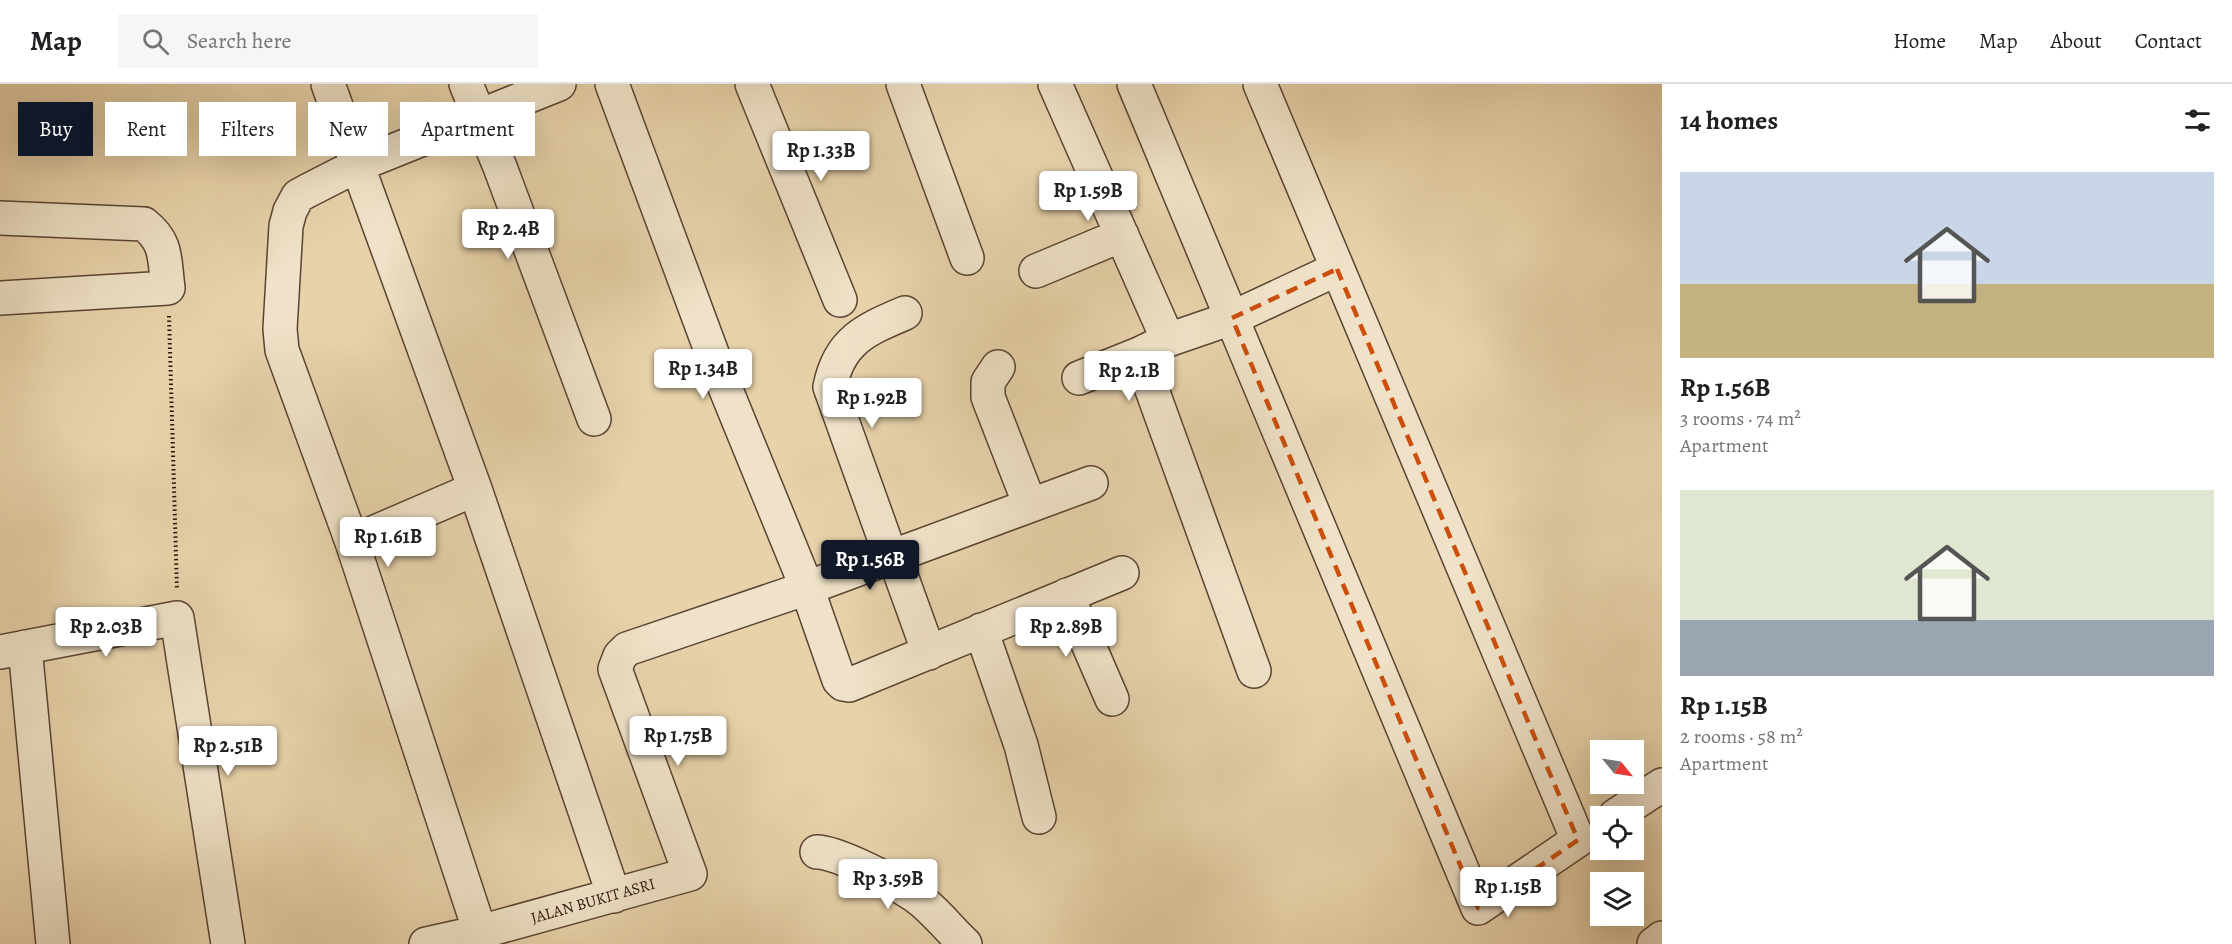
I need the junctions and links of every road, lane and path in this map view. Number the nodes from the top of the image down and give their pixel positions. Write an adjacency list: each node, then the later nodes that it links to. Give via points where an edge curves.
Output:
1 (328, 84): 14 (street)
2 (466, 84): 10 (street)
3 (559, 84): 11 (street)
4 (612, 84): 35 (street, via 722,380)
5 (752, 84): 22 (street)
6 (903, 84): 17 (street)
7 (1055, 84): 16 (street)
8 (1134, 84): 24 (street)
9 (1260, 84): 18 (street)
10 (473, 102)
11 (515, 102)
12 (400, 148): 14 (street)
13 (495, 156): 28 (street)
14 (358, 165): 30 (street); 32 (street, via 298,196 290,211 280,329 282,350)
15 (0, 218): 20 (street, via 144,224 157,234 162,245)
16 (1122, 235): 19 (street); 25 (street)
17 (967, 258)
18 (1337, 269): 24 (street); 46 (street)
19 (1036, 271)
20 (168, 288): 21 (street); 37 (path)
21 (0, 298)
22 (840, 300)
23 (905, 314): 33 (street, via 854,340 833,369 830,387)
24 (1232, 318): 25 (street); 46 (street, via 1478,908)
25 (1154, 347): 27 (street); 41 (street)
26 (998, 368): 31 (street, via 988,382 988,397)
27 (1079, 378)
28 (594, 419)
29 (1090, 483): 31 (street)
30 (475, 489): 32 (street); 48 (street)
31 (1030, 505): 33 (street)
32 (352, 542): 49 (street)
33 (892, 556): 35 (street); 40 (street)
34 (1122, 573): 36 (street)
35 (807, 588): 40 (street, via 843,684 849,685); 48 (street, JALAN BUKIT ASRI, via 627,649 617,662 615,669 690,874)
36 (1067, 596): 38 (street); 42 (street)
37 (177, 618): 39 (street); 52 (street)
38 (981, 630): 40 (street); 45 (street, via 1021,745)
39 (13, 649): 51 (street)
40 (929, 652)
41 (1254, 671)
42 (1112, 699)
43 (1662, 785): 44 (street)
44 (1630, 806)
45 (1039, 817)
46 (1589, 833)
47 (817, 852): 54 (street, via 842,857 915,895)
48 (614, 896): 49 (street, JALAN BUKIT ASRI)
49 (480, 932): 53 (street, JALAN BUKIT ASRI)
50 (1662, 938): 55 (street)
51 (53, 944)
52 (228, 944)
53 (426, 944)
54 (964, 944)
55 (1654, 944)

